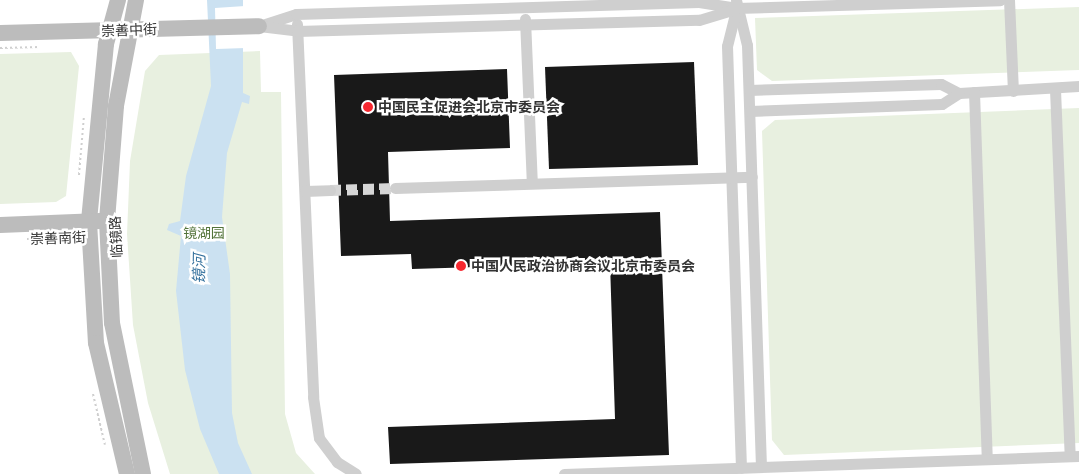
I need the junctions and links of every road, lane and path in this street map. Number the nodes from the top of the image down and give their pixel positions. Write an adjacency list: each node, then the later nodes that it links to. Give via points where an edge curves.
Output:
1 (118, 0): 13 (street, 临镜路)
2 (136, 0): 12 (street, 临镜路)
3 (1000, 0): 6 (street)
4 (1009, 0): 19 (street)
5 (474, 4): 7 (street); 8 (street); 11 (street)
6 (736, 4): 7 (street, via 699,2); 9 (street, via 699,20); 18 (street, via 747,45); 24 (street, via 727,46)
7 (524, 8): 9 (street)
8 (296, 14): 10 (street); 14 (street)
9 (526, 25): 11 (street); 25 (street)
10 (259, 26): 12 (street, 崇善中街); 14 (street)
11 (474, 26): 14 (street)
12 (129, 30): 13 (street, 崇善中街); 29 (street, 临镜路, via 116,106)
13 (111, 31): 15 (street, 崇善中街); 31 (street, 临镜路, via 92,161)
14 (298, 31): 28 (street)
15 (0, 33)
16 (1055, 89): 17 (street); 19 (street); 33 (street)
17 (1077, 89)
18 (749, 90): 21 (street, via 941,84); 22 (street)
19 (1013, 91): 20 (street)
20 (974, 92): 21 (street); 34 (street)
21 (959, 93): 22 (street, via 942,104)
22 (750, 111): 23 (street)
23 (752, 176): 24 (street); 35 (street)
24 (732, 177): 25 (street); 36 (street)
25 (532, 183): 26 (street)
26 (395, 188)
27 (330, 190): 28 (street)
28 (306, 191): 39 (street, via 309,328 319,438 337,462)
29 (107, 221): 31 (street); 38 (street, 临镜路, via 112,323)
30 (0, 225): 31 (street, 崇善南街)
31 (89, 229): 32 (path, 崇善南街); 37 (street, 临镜路, via 96,343)
32 (19, 239)
33 (1075, 456): 34 (street)
34 (987, 459): 35 (street)
35 (761, 467): 36 (street)
36 (741, 468): 40 (street)
37 (126, 474)
38 (143, 474)
39 (356, 474)
40 (564, 474)

